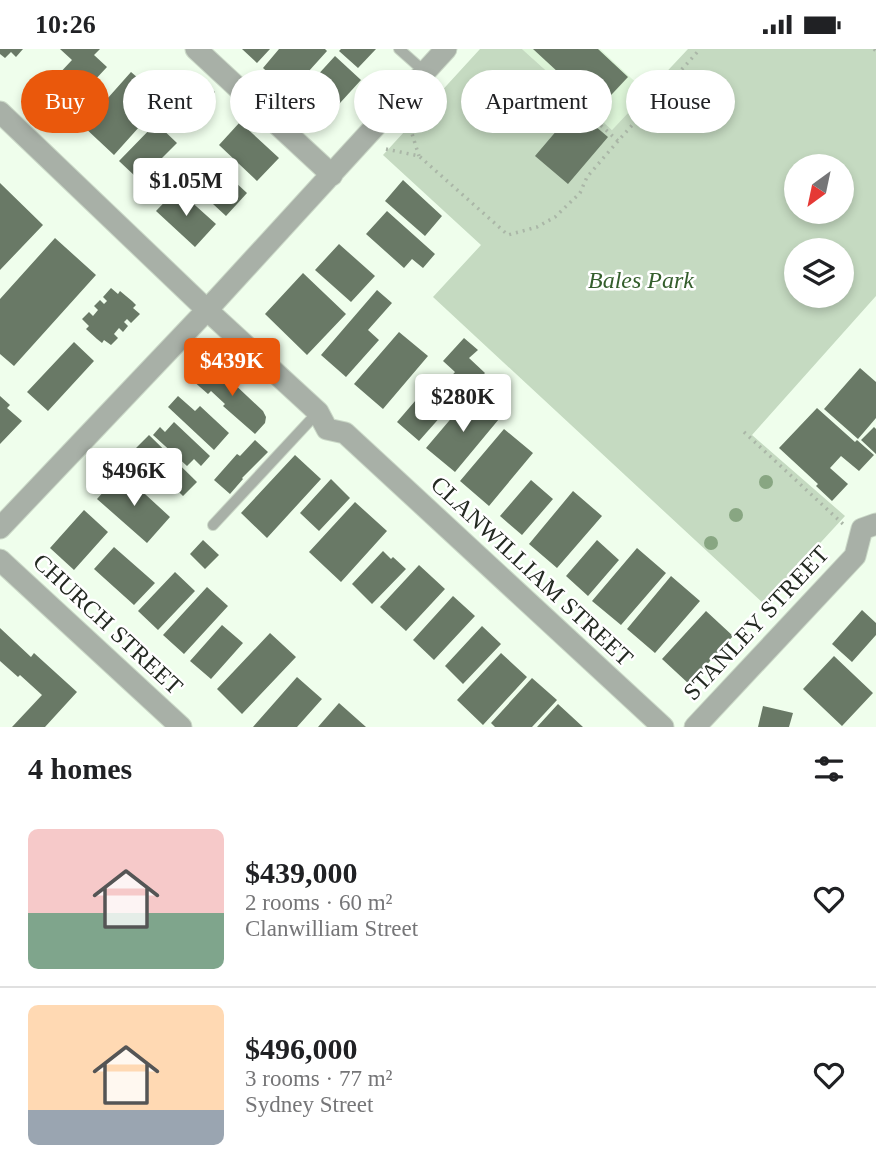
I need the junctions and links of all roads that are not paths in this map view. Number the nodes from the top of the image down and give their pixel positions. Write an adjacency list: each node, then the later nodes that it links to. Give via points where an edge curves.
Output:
1 (196, 49): 8 (street)
2 (400, 49): 4 (lane)
3 (446, 49): 5 (street)
4 (423, 70)
5 (427, 70)
6 (0, 112): 9 (street, CLANWILLIAM STREET)
7 (369, 133): 8 (street)
8 (332, 174): 9 (street)
9 (207, 310): 10 (street, CLANWILLIAM STREET); 13 (street)
10 (318, 412): 12 (lane); 16 (street, CLANWILLIAM STREET, via 327,429 345,433)
11 (876, 524): 17 (street, STANLEY STREET, via 862,529 855,556)
12 (213, 525)
13 (0, 528)
14 (0, 560): 15 (street, CHURCH STREET)
15 (181, 727)
16 (663, 727)
17 (695, 727)

